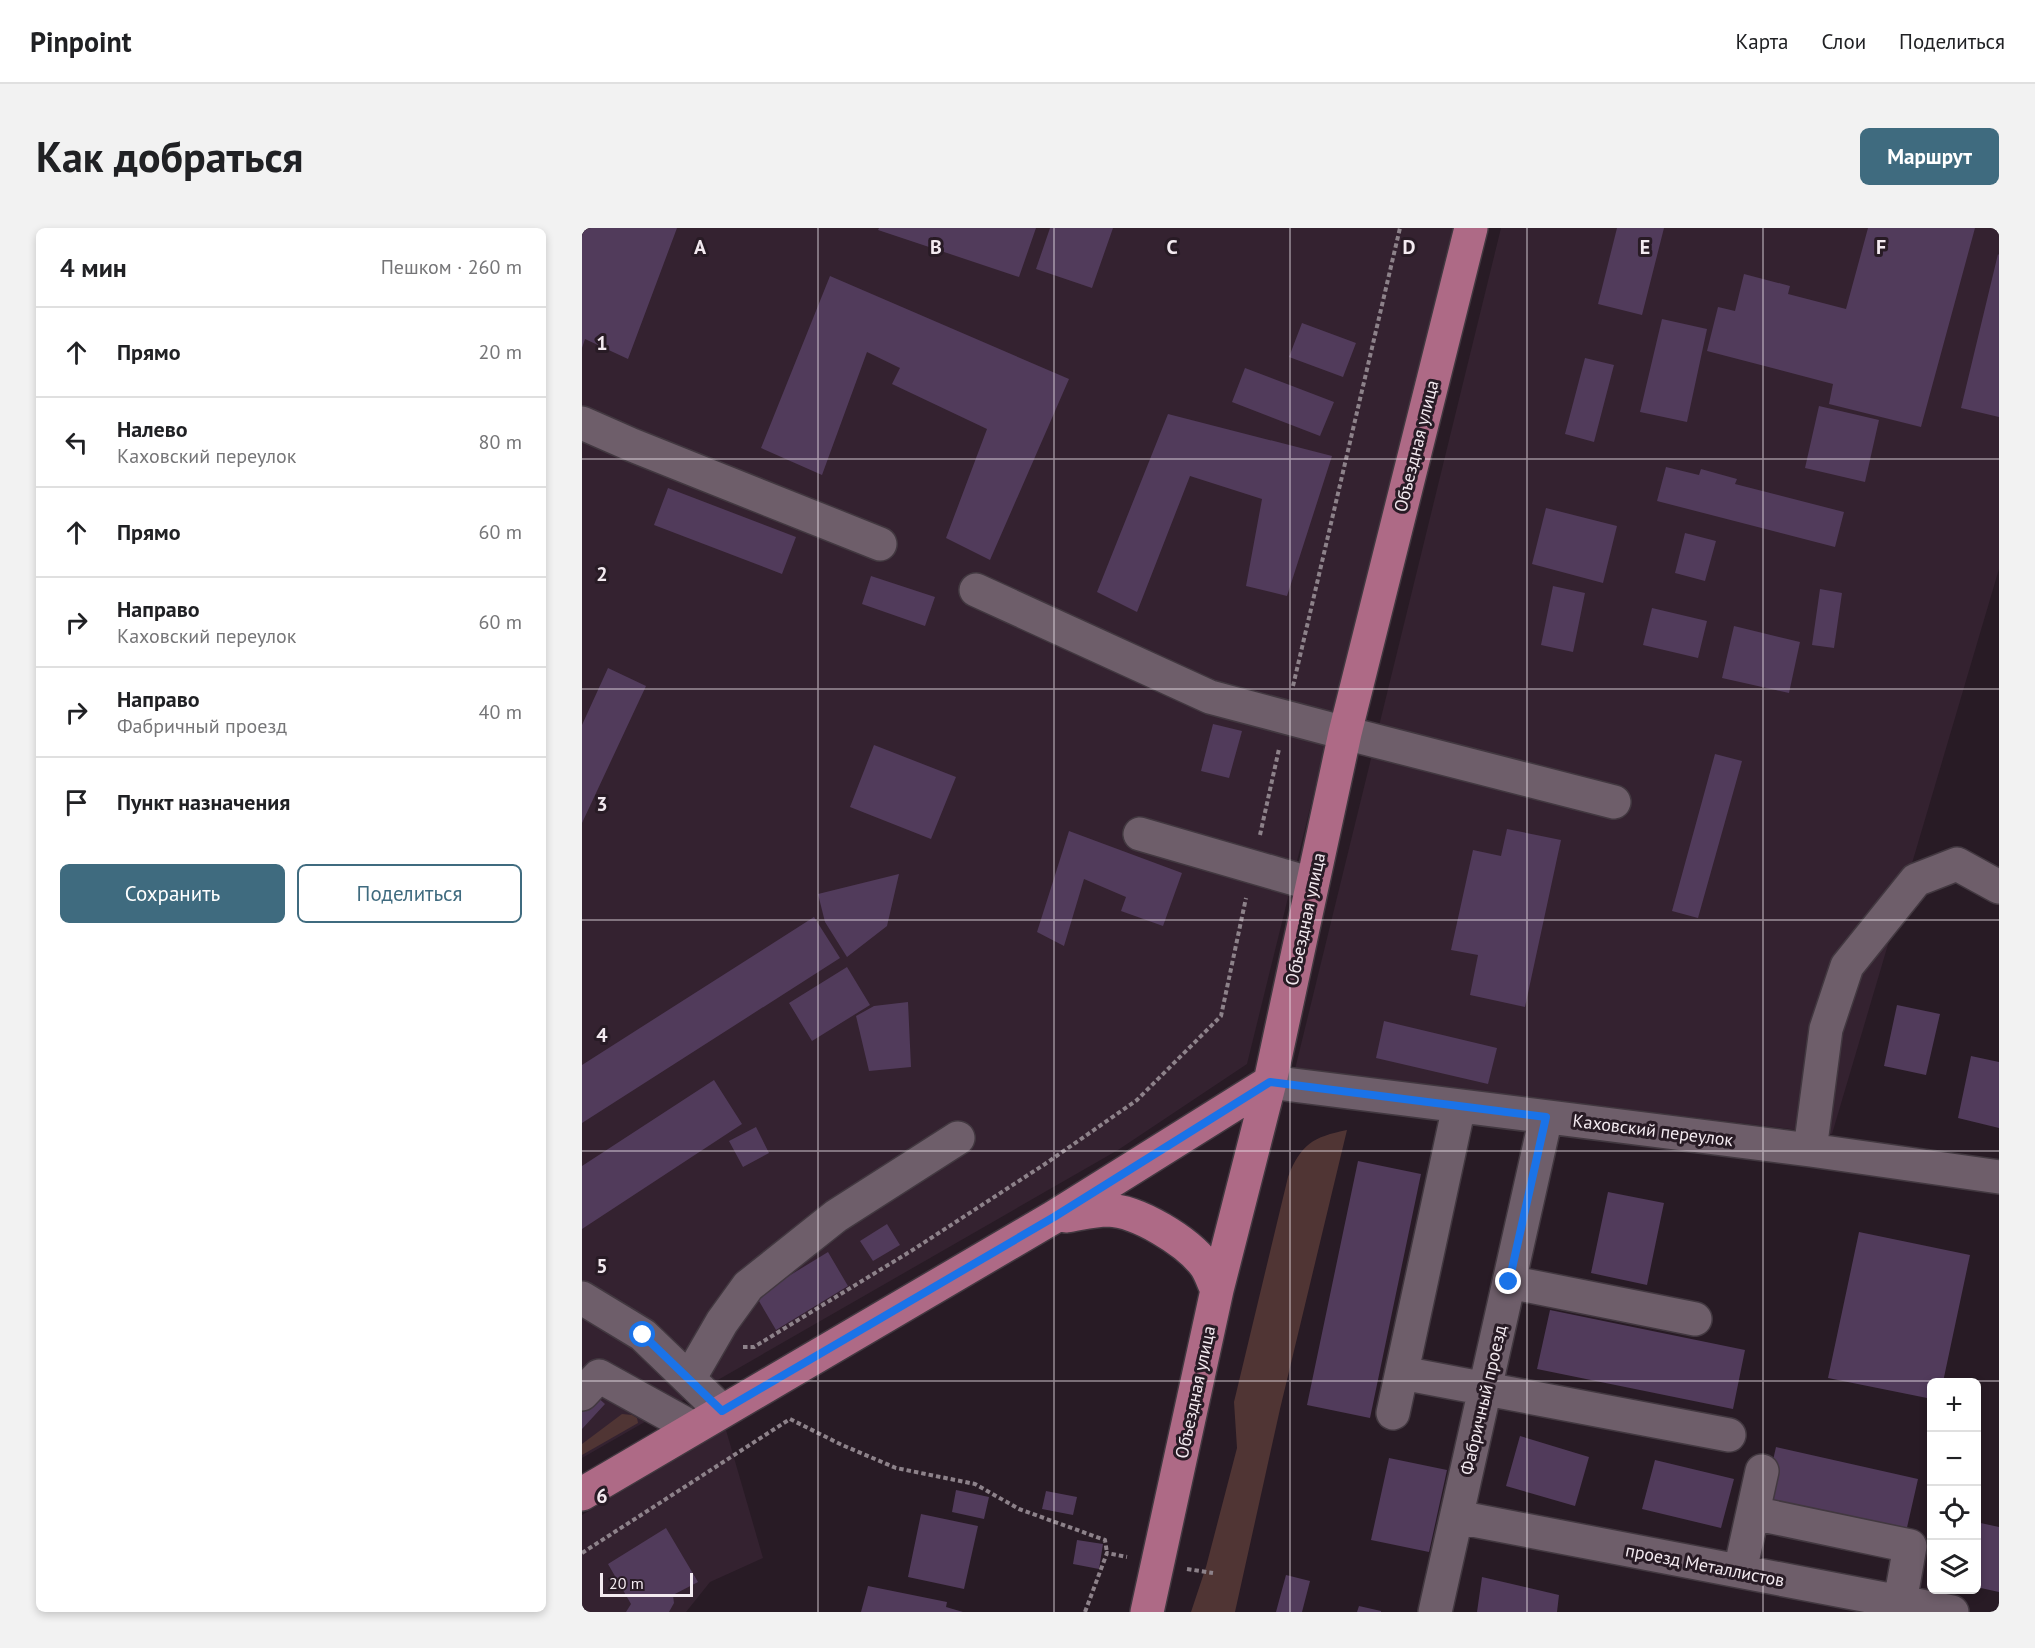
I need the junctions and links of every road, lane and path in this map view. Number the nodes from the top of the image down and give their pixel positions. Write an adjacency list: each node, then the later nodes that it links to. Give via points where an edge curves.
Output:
1 (1471, 228): 5 (main road, Объездная улица)
2 (582, 423): 3 (street)
3 (880, 544)
4 (976, 590): 5 (street, via 1210,697)
5 (1345, 734): 6 (street); 8 (main road, Объездная улица)
6 (1614, 802)
7 (1140, 834): 8 (street)
8 (1312, 884): 10 (main road, Объездная улица)
9 (1999, 886): 14 (street, via 1956,864 1916,880 1847,966 1826,1029)
10 (1270, 1082): 11 (street, Каховский переулок); 16 (main road); 18 (main road, Объездная улица)
11 (1459, 1106): 12 (street, Каховский переулок); 21 (street)
12 (1546, 1117): 14 (street, Каховский переулок); 17 (street, Фабричный проезд)
13 (958, 1138): 22 (street, via 837,1216 748,1286)
14 (1810, 1150): 15 (street, Каховский переулок)
15 (1999, 1177)
16 (1054, 1217): 18 (main road, via 1109,1210 1132,1216 1190,1248 1206,1266); 25 (main road)
17 (1509, 1282): 20 (street); 23 (street, Фабричный проезд)
18 (1217, 1290): 37 (main road, Объездная улица)
19 (582, 1298): 22 (street, via 643,1335)
20 (1695, 1319)
21 (1402, 1373): 23 (street); 26 (street)
22 (688, 1379): 25 (street)
23 (1485, 1389): 28 (street); 32 (street, Фабричный проезд)
24 (582, 1394): 27 (street, via 599,1376)
25 (722, 1411): 27 (main road)
26 (1393, 1413)
27 (693, 1428): 30 (main road)
28 (1729, 1435)
29 (1762, 1471): 31 (street)
30 (582, 1494)
31 (1753, 1513): 35 (street); 36 (street, via 1910,1546)
32 (1457, 1517): 35 (street, проезд Металлистов); 38 (street, Фабричный проезд)
33 (582, 1553): 34 (path, via 790,1419 896,1468 975,1484 1019,1509 1105,1540)
34 (1107, 1553)
35 (1740, 1571): 36 (street, проезд Металлистов)
36 (1900, 1602): 39 (street, проезд Металлистов)
37 (1148, 1612)
38 (1435, 1612)
39 (1952, 1612)

